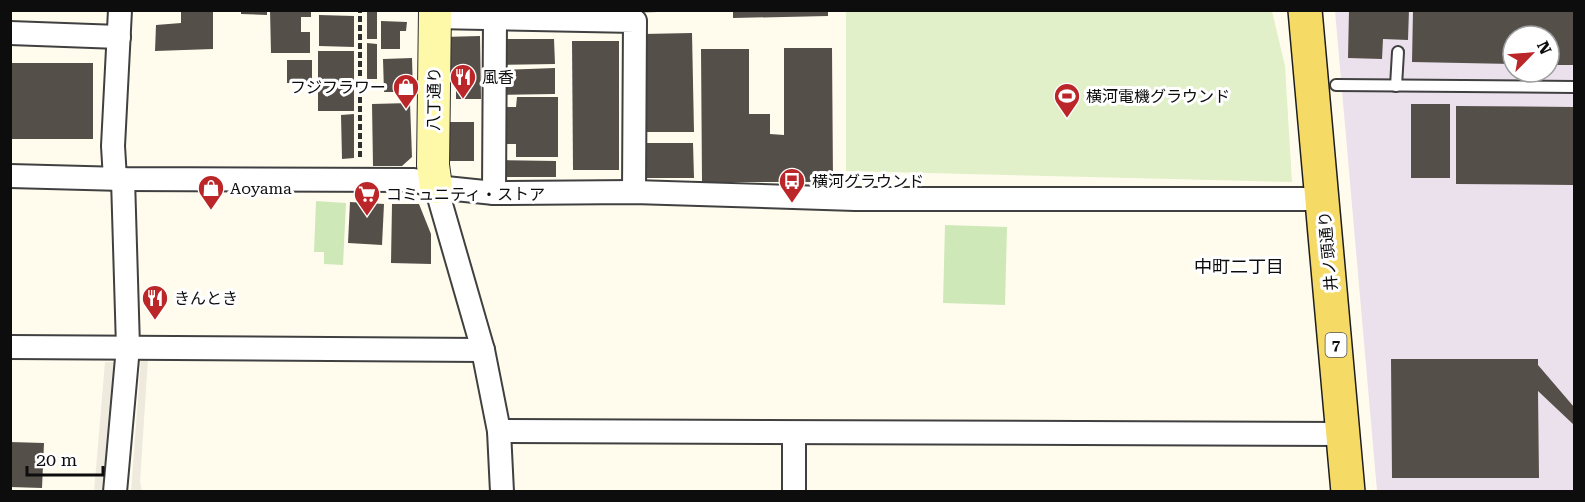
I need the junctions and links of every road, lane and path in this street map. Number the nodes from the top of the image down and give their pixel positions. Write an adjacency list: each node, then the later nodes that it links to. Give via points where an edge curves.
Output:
1 (120, 10): 7 (street)
2 (360, 10): 14 (path)
3 (1305, 10): 18 (main road, 井ノ頭通り / 7)
4 (435, 14): 5 (street); 15 (street, 八丁通り)
5 (495, 19): 16 (street, via 635,21); 17 (street)
6 (10, 33): 7 (street)
7 (120, 37): 13 (street, via 113,146)
8 (1398, 52): 10 (lane)
9 (1336, 85): 10 (lane)
10 (1396, 86): 11 (lane)
11 (1575, 87)
12 (10, 176): 13 (street)
13 (119, 179): 14 (street); 20 (street)
14 (360, 180): 15 (street, via 414,180)
15 (436, 187): 17 (street); 21 (street)
16 (634, 192): 17 (street); 18 (street, via 855,199)
17 (494, 193)
18 (1324, 199): 24 (main road, 井ノ頭通り / 7)
19 (10, 347): 20 (street)
20 (128, 347): 21 (street); 25 (street)
21 (483, 350): 22 (street)
22 (499, 431): 23 (street); 26 (street)
23 (794, 434): 24 (street); 27 (street)
24 (1343, 434): 28 (main road, 井ノ頭通り / 7)
25 (115, 492)
26 (502, 492)
27 (794, 492)
28 (1348, 492)

